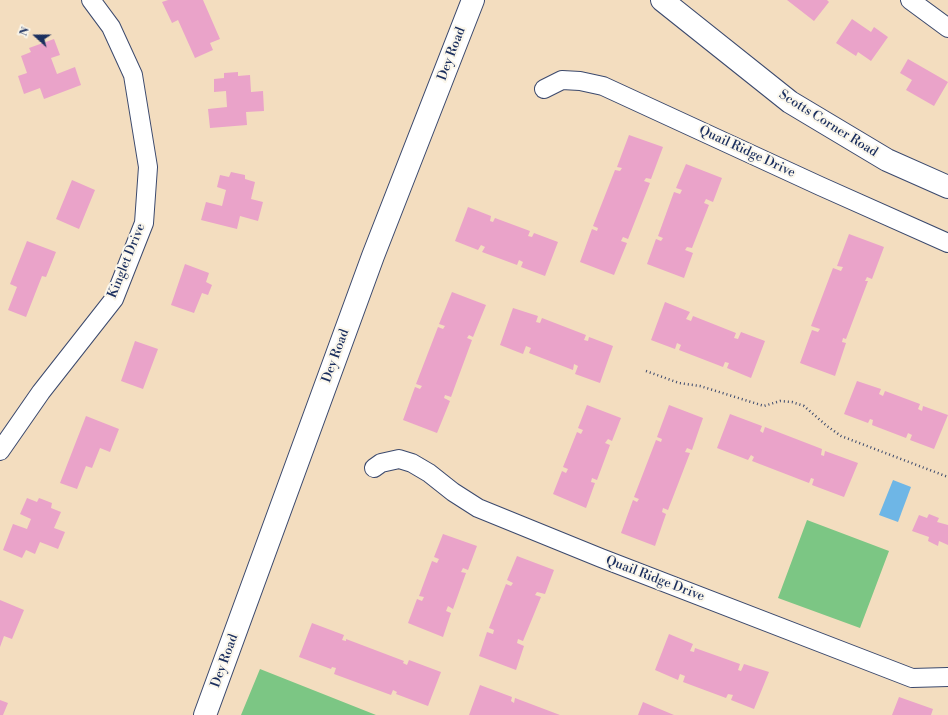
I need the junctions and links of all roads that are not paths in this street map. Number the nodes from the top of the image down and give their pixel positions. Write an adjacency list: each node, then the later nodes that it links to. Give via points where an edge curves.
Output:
1 (91, 0): 9 (street, Kinglet Drive, via 111,27 134,75 148,167 144,222 114,299 41,392)
2 (473, 0): 12 (main road, Dey Road, via 373,256)
3 (662, 0): 7 (main road, Scotts Corner Road, via 790,102 887,160)
4 (910, 0): 5 (street)
5 (948, 28)
6 (544, 89): 8 (street, Quail Ridge Drive, via 562,80 603,86)
7 (948, 188)
8 (948, 243)
9 (0, 451)
10 (374, 468): 11 (street, Quail Ridge Drive, via 381,463 399,459 412,463 478,508 601,558 912,678)
11 (948, 677)
12 (205, 715)

